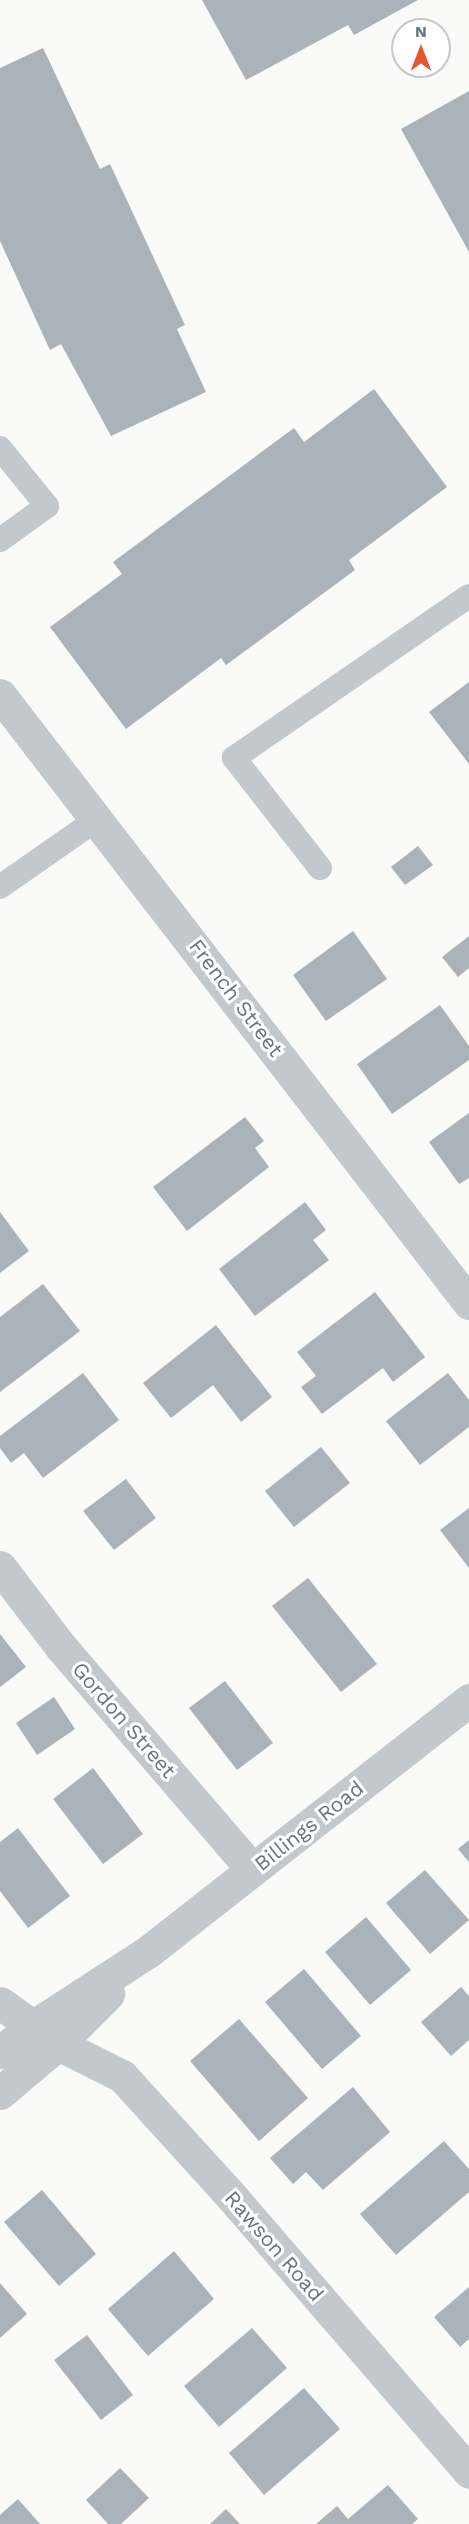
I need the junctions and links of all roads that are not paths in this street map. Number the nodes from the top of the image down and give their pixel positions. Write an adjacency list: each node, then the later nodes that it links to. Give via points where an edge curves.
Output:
1 (0, 448): 2 (lane, via 47,506)
2 (0, 540)
3 (469, 596): 6 (lane, via 234,758)
4 (2, 703): 5 (street, French Street)
5 (97, 819): 7 (lane); 8 (street, French Street)
6 (320, 868)
7 (0, 887)
8 (469, 1303)
9 (0, 1567): 11 (street, Gordon Street, via 61,1647)
10 (466, 1707): 11 (street, Billings Road)
11 (252, 1870): 13 (street, Billings Road)
12 (0, 2003): 13 (street, Rawson Road)
13 (45, 2036): 14 (street, Billings Road); 15 (street, Billings Road); 16 (street, Rawson Road, via 122,2076)
14 (0, 2052)
15 (0, 2093)
16 (469, 2472)

